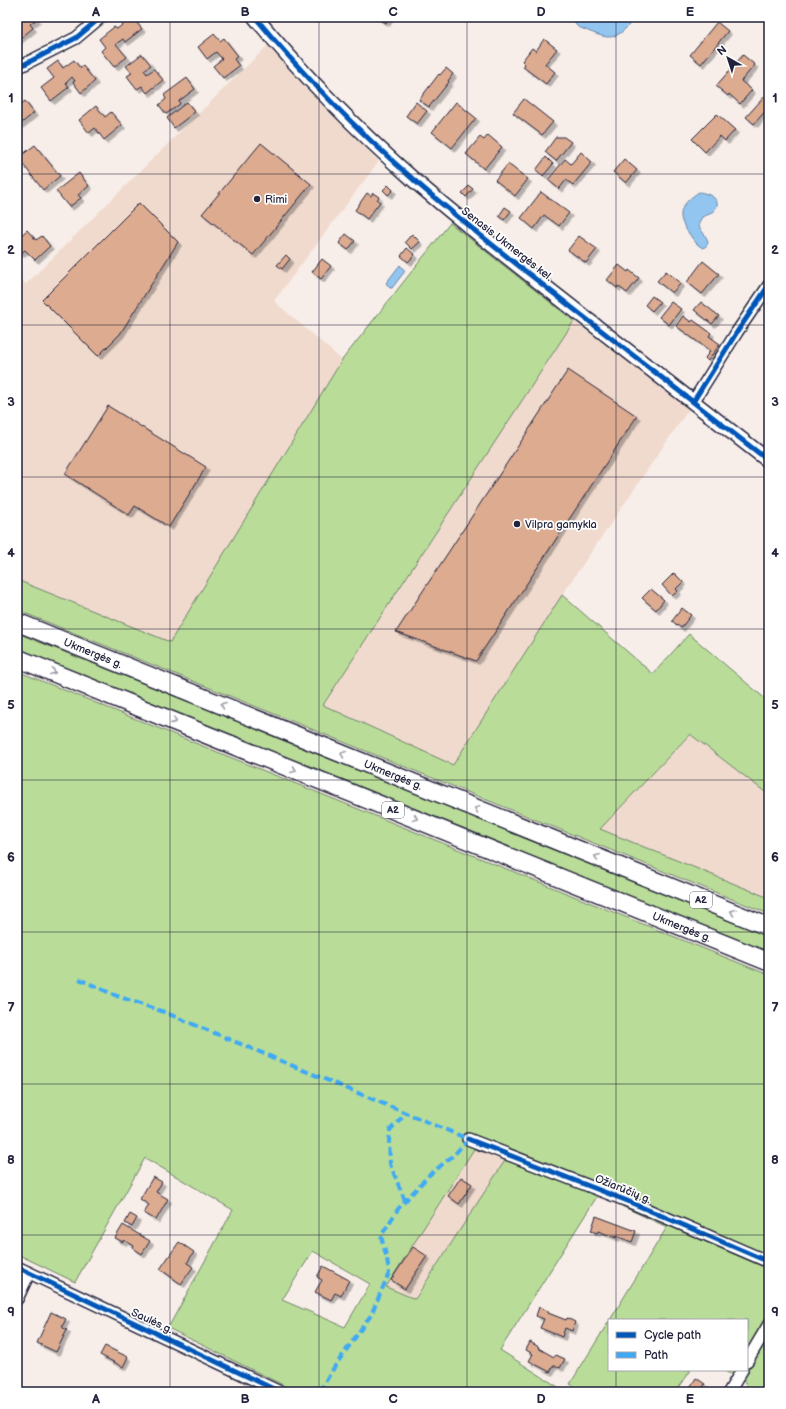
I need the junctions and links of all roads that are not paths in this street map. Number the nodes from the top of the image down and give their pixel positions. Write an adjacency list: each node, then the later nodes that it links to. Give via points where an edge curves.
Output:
1 (101, 17): 3 (street, via 76,38)
2 (255, 17): 5 (main road, Senasis Ukmergės kel., via 321,91 414,180)
3 (17, 68)
4 (769, 284): 5 (street)
5 (693, 402): 6 (main road, Senasis Ukmergės kel.)
6 (769, 461)
7 (17, 622): 9 (highway, Ukmergės g. / A2, one-way to 7)
8 (17, 658): 10 (highway, Ukmergės g. / A2, one-way to 10)
9 (769, 927)
10 (769, 962)
11 (468, 1139): 12 (street, Ožiarūčių g., via 663,1216)
12 (769, 1262)
13 (17, 1267): 14 (street, Saulės g.)
14 (29, 1273): 15 (street); 19 (street, Saulės g.)
15 (17, 1299)
16 (769, 1324): 17 (street)
17 (748, 1359)
18 (741, 1371): 20 (street)
19 (280, 1392)
20 (729, 1392)

